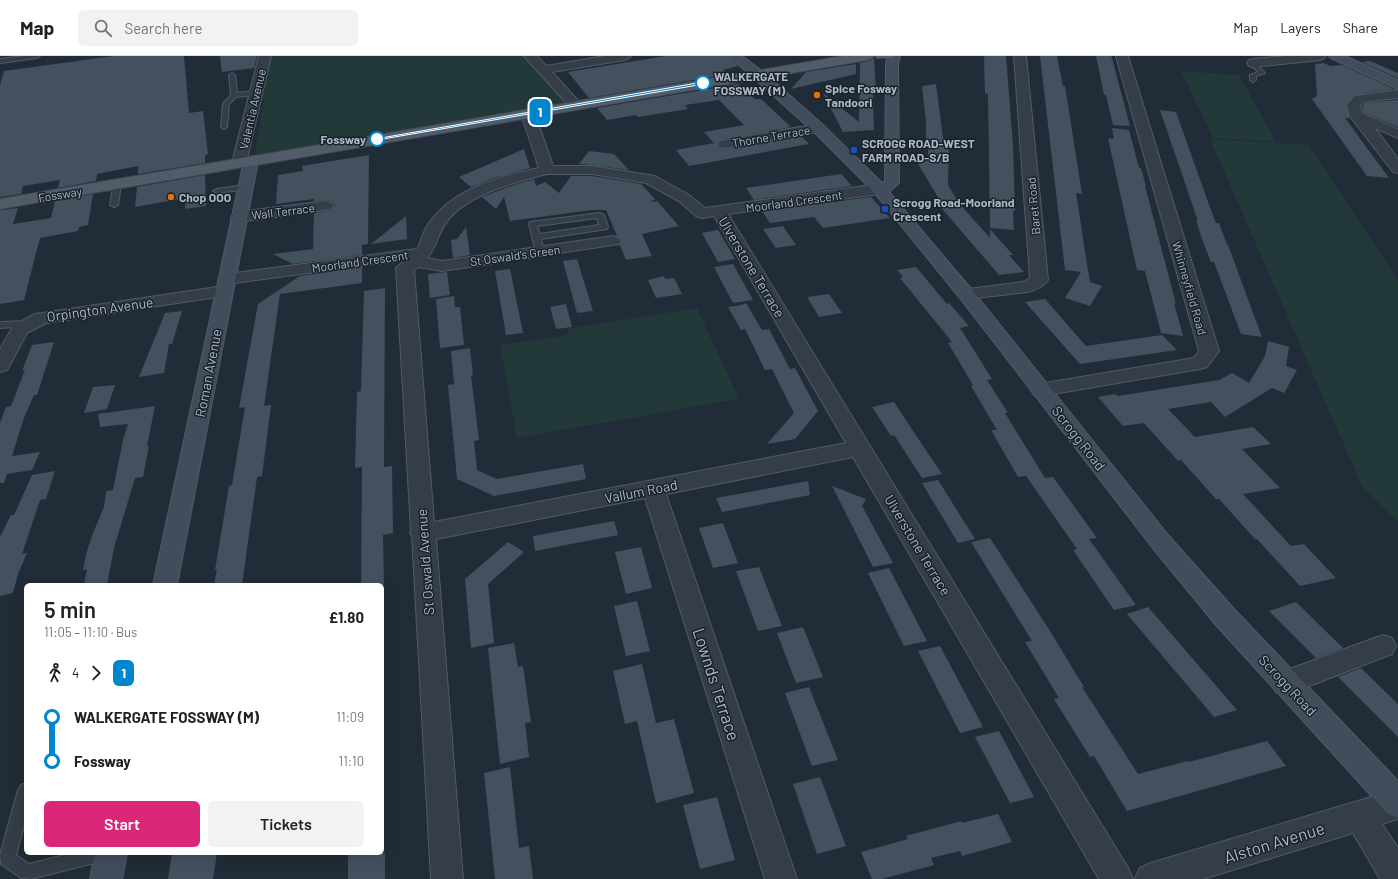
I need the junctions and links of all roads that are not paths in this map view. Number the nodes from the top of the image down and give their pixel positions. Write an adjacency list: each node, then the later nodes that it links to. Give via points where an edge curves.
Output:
1 (37, 56): 14 (lane)
2 (265, 56): 21 (street, Valentia Avenue)
3 (530, 56): 16 (street)
4 (624, 56): 16 (street)
5 (735, 56): 17 (street, Scrogg Road)
6 (868, 56): 11 (main road, Fossway)
7 (1020, 56): 47 (street, Baret Road, via 1039,280 1028,287)
8 (1122, 56): 51 (street, Whinneyfield Road, via 1209,351 1200,363)
9 (1320, 56): 13 (street)
10 (1335, 56): 20 (street)
11 (854, 57): 17 (main road, Fossway)
12 (887, 58): 36 (street, via 892,183)
13 (1277, 58): 15 (street)
14 (0, 61)
15 (1253, 63): 19 (lane, via 1262,73 1253,75)
16 (544, 70): 24 (street)
17 (758, 74): 24 (main road, Fossway); 28 (street, Scrogg Road)
18 (232, 76): 23 (lane)
19 (1253, 80)
20 (1398, 85)
21 (256, 93): 23 (lane); 31 (street, Valentia Avenue)
22 (1398, 94): 26 (street, via 1360,99 1353,104)
23 (234, 95): 27 (lane, via 226,104)
24 (576, 105): 25 (main road, Fossway)
25 (528, 114): 31 (main road, Fossway); 33 (street)
26 (1356, 115): 29 (street); 32 (street)
27 (224, 127)
28 (818, 128): 30 (street, Thorne Terrace); 36 (street, Scrogg Road)
29 (1398, 134)
30 (725, 144)
31 (245, 162): 34 (main road, Fossway); 35 (street, Roman Avenue)
32 (1398, 169)
33 (547, 170): 41 (street, Moorland Crescent, via 592,170 650,179 684,198 702,214); 45 (street, Moorland Crescent, via 493,185 456,204 434,228 428,246)
34 (117, 184): 38 (main road, Fossway); 39 (lane)
35 (245, 187): 37 (lane); 42 (street, Roman Avenue)
36 (880, 190): 41 (street, Moorland Crescent); 47 (street, Scrogg Road)
37 (217, 191)
38 (0, 204)
39 (114, 205)
40 (326, 206): 42 (street, Wall Terrace)
41 (719, 212): 52 (street, Ulverstone Terrace)
42 (239, 217): 46 (street, Roman Avenue)
43 (613, 242): 44 (street, St Oswald's Green)
44 (538, 244): 44 (lane, via 532,224 600,215 604,227); 45 (street, St Oswald's Green, via 442,266)
45 (419, 257): 46 (street, Moorland Crescent); 54 (street, St Oswald Avenue, via 405,268)
46 (226, 285): 48 (street, Orpington Avenue, via 41,318); 55 (street, Roman Avenue)
47 (966, 294): 51 (street, Scrogg Road)
48 (28, 324): 49 (lane); 50 (street, Orpington Avenue, via 15,336)
49 (0, 325)
50 (0, 366)
51 (1042, 390): 57 (street, Scrogg Road, via 1160,541)
52 (860, 448): 53 (street, Vallum Road); 67 (street, Ulverstone Terrace)
53 (653, 489): 54 (street, Vallum Road); 66 (street, Lownds Terrace)
54 (422, 533): 65 (street, St Oswald Avenue)
55 (165, 583)
56 (1383, 646): 57 (street)
57 (1286, 683): 59 (street, Scrogg Road)
58 (24, 797): 61 (lane, via 7,858 27,872)
59 (1398, 804): 60 (street, Alston Avenue)
60 (1360, 816): 63 (street); 68 (street, Alston Avenue)
61 (96, 855)
62 (111, 855): 64 (street)
63 (1398, 878)
64 (106, 879)
65 (447, 879)
66 (781, 879)
67 (1117, 879)
68 (1151, 879)

